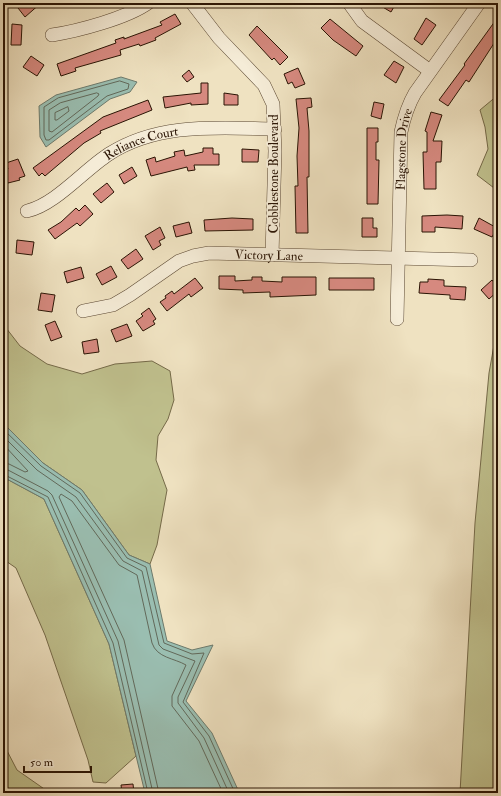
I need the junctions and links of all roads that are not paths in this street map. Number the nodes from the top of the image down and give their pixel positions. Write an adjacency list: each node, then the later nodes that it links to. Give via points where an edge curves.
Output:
1 (148, 3): 5 (street, via 127,14 68,33)
2 (192, 3): 7 (street, Cobblestone Boulevard, via 219,38 264,85 273,104)
3 (348, 3): 6 (street, via 362,21)
4 (479, 3): 6 (street, Flagstone Drive)
5 (52, 35)
6 (430, 71): 10 (street, Flagstone Drive, via 409,103 403,120)
7 (275, 129): 8 (street, Reliance Court, via 188,128 138,140 108,155 47,203); 9 (street, Cobblestone Boulevard)
8 (26, 211)
9 (272, 255): 10 (street, Victory Lane); 12 (street, Victory Lane, via 209,253 193,256 179,261 113,305)
10 (398, 258): 11 (street, Victory Lane); 13 (street, Flagstone Drive)
11 (471, 260)
12 (83, 311)
13 (396, 319)

